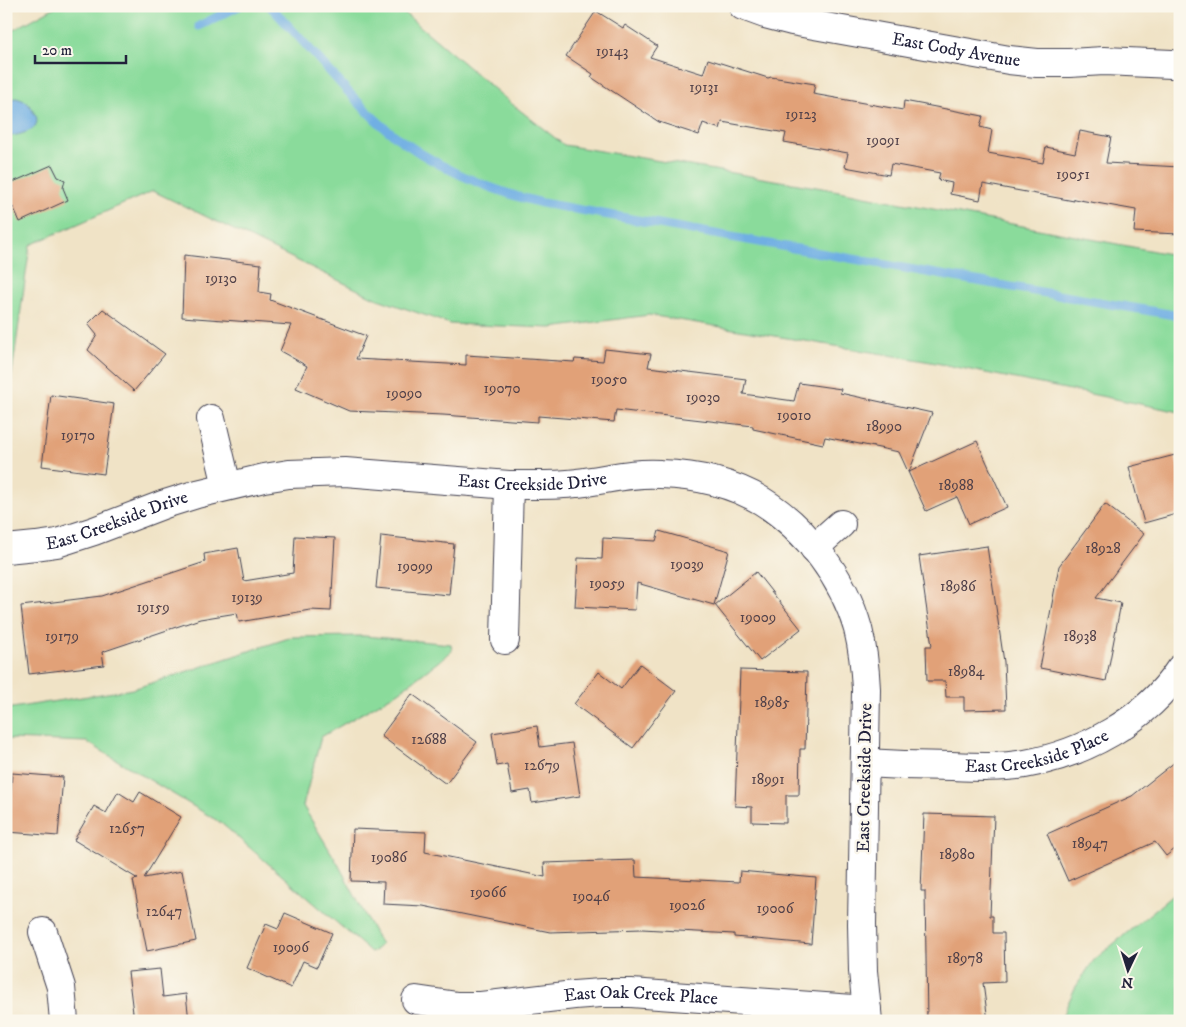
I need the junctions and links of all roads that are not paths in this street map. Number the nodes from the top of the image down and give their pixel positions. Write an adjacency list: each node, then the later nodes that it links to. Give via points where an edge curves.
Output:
1 (743, 6): 2 (street, East Cody Avenue, via 764,14)
2 (794, 14): 3 (street, East Cody Avenue, via 994,58 1036,63 1123,61)
3 (1172, 64)
4 (211, 419): 6 (street)
5 (509, 485): 6 (street, East Creekside Drive, via 345,472 289,474); 8 (street, East Creekside Drive, via 561,485 650,474 705,480 762,501 785,518); 10 (street)
6 (227, 486): 9 (street, East Creekside Drive, via 165,504 57,543)
7 (841, 524): 8 (street)
8 (814, 548): 12 (street, East Creekside Drive, via 840,585 858,630 866,689)
9 (6, 549)
10 (506, 640)
11 (1180, 669): 12 (street, East Creekside Place, via 1158,697 1128,722 1093,742 1047,759 1000,767)
12 (865, 763): 15 (street, East Creekside Drive, via 862,924)
13 (43, 932): 16 (street, via 61,987)
14 (416, 1000): 15 (street, East Oak Creek Place, via 481,1006 601,992 638,993)
15 (867, 1015)
16 (64, 1021)

